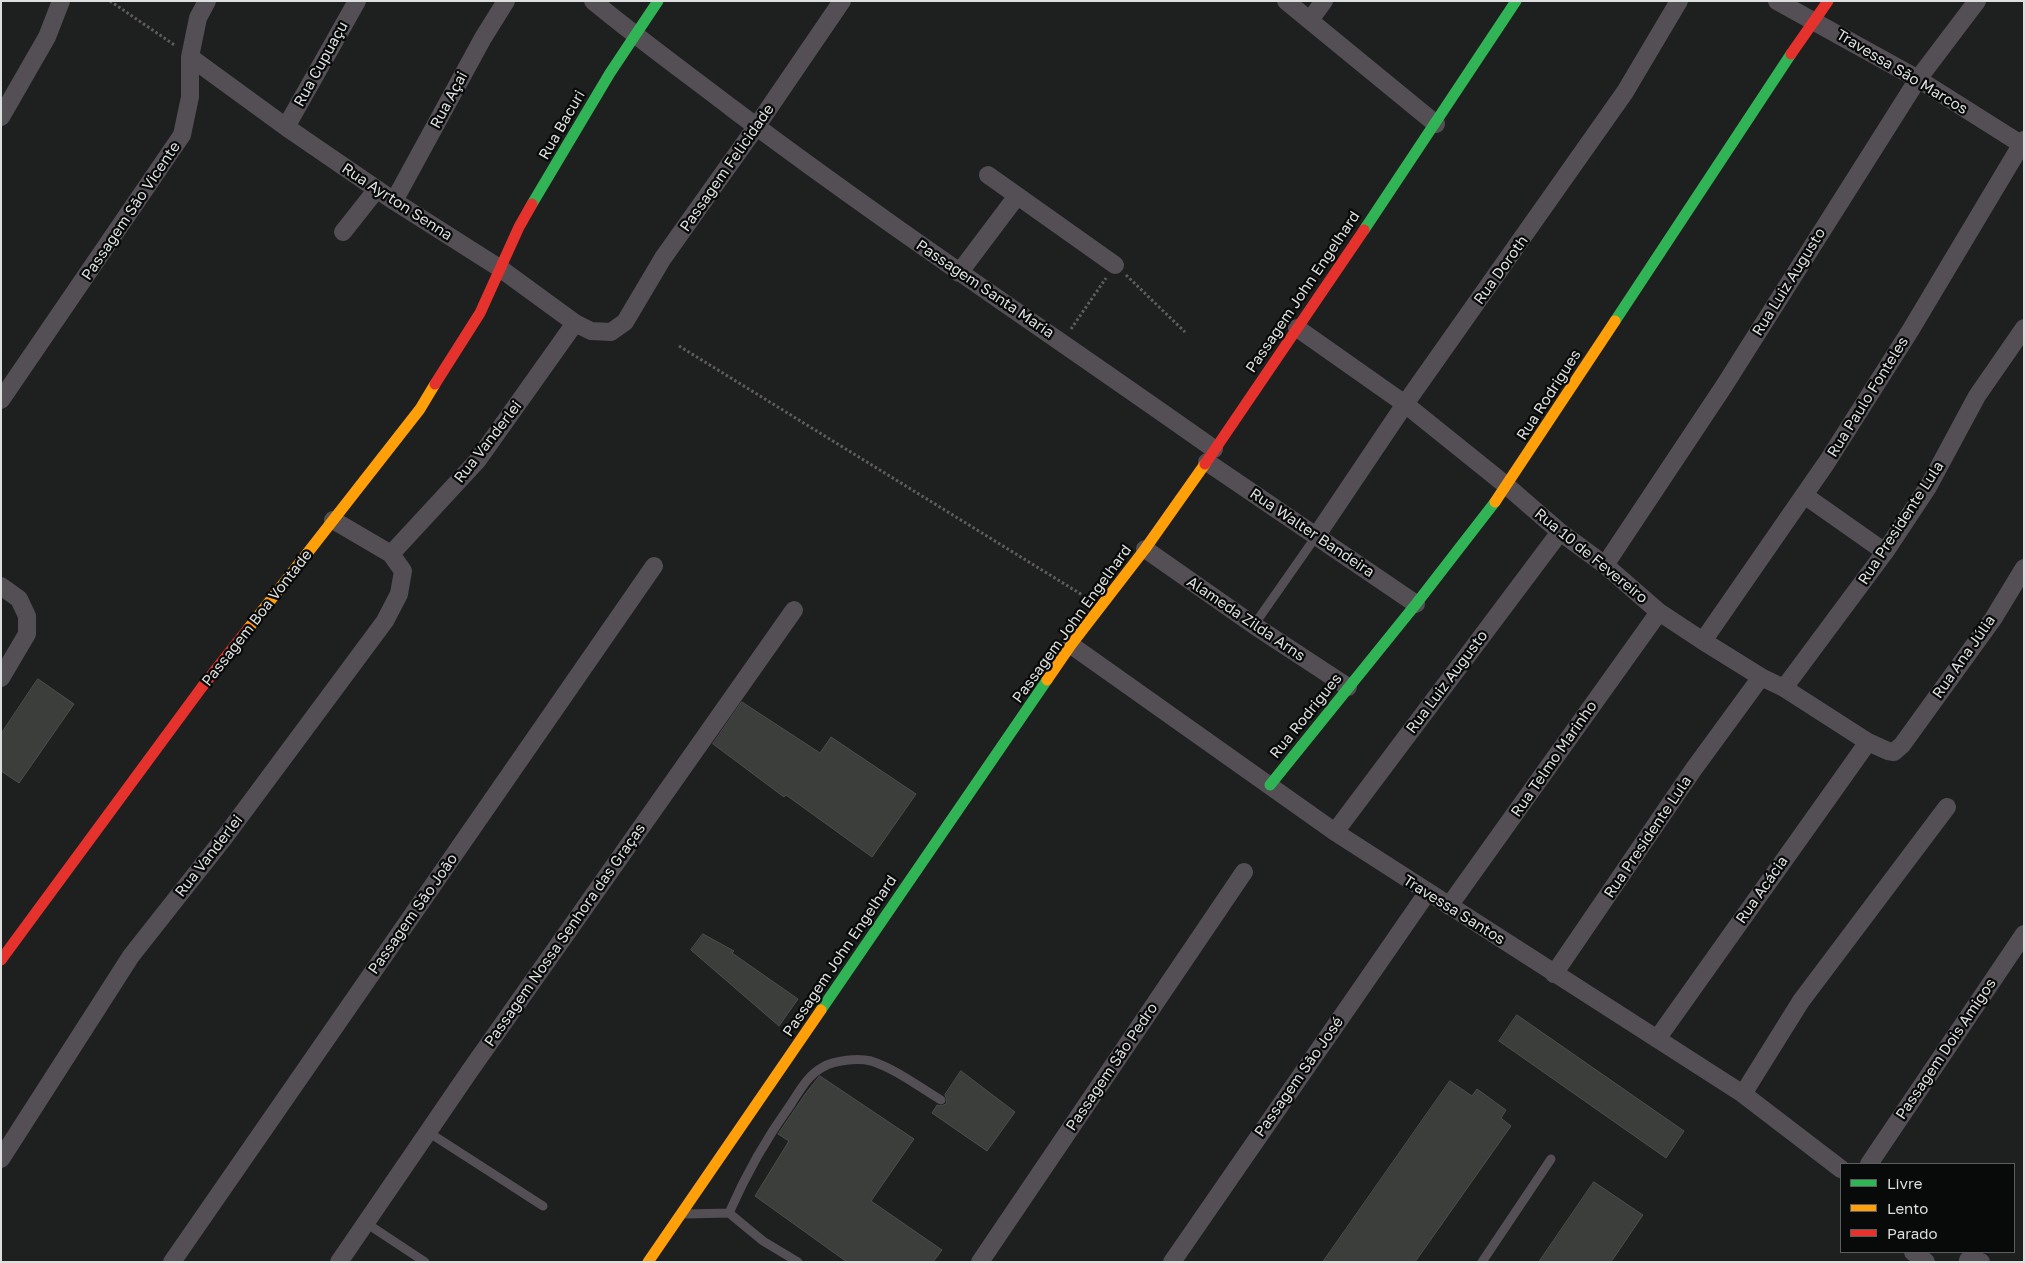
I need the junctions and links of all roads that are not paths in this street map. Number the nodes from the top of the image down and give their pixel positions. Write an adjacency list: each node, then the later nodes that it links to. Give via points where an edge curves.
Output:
1 (61, 1): 20 (street, via 47,37)
2 (207, 1): 18 (street, Passagem São Vicente, via 198,18)
3 (356, 1): 22 (street, Rua Cupuaçu)
4 (506, 1): 28 (street, Rua Açai)
5 (593, 1): 17 (street, Passagem Santa Maria)
6 (658, 1): 17 (street, Rua Bacuri)
7 (842, 1): 23 (street, Passagem Felicidade)
8 (1286, 1): 15 (street)
9 (1324, 1): 15 (street)
10 (1516, 1): 21 (street, Passagem John Engelhard)
11 (1679, 1): 38 (street, Rua Doroth, via 1626,92)
12 (1777, 1): 16 (street, Travessa São Marcos)
13 (1828, 1): 16 (street, Rua Rodrigues)
14 (1977, 1): 19 (street, Rua Luiz Augusto)
15 (1310, 20): 21 (street)
16 (1813, 20): 19 (street, Travessa São Marcos); 40 (street, Rua Rodrigues)
17 (634, 35): 23 (street, Passagem Santa Maria); 31 (street, Rua Bacuri, via 519,228)
18 (190, 57): 22 (street, Rua Ayrton Senna); 37 (street, Passagem São Vicente, via 190,98 182,135)
19 (1918, 79): 24 (street, Travessa São Marcos); 48 (street, Rua Luiz Augusto, via 1724,386)
20 (1, 117)
21 (1436, 124): 34 (street, Passagem John Engelhard)
22 (286, 127): 26 (street, Rua Ayrton Senna)
23 (756, 127): 32 (street, Passagem Santa Maria); 36 (street, Passagem Felicidade, via 663,258 625,322)
24 (2023, 143): 41 (street, Rua Paulo Fonteles, via 1910,331)
25 (988, 176): 27 (street)
26 (377, 189): 28 (street, Rua Ayrton Senna); 29 (street)
27 (1017, 196): 30 (street); 32 (street)
28 (394, 201): 31 (street, Rua Ayrton Senna)
29 (343, 232)
30 (1115, 265)
31 (501, 269): 33 (street, Rua Ayrton Senna); 42 (street, Passagem Boa Vontade, via 480,313 420,409)
32 (959, 273): 39 (street, Passagem Santa Maria, via 1062,342)
33 (575, 323): 36 (street, Rua Ayrton Senna, via 591,331); 47 (street, Rua Vanderlei, via 477,461)
34 (1297, 328): 38 (street, Rua 10 de Fevereiro); 39 (street, Passagem John Engelhard)
35 (2024, 328): 46 (street, Rua Presidente Lula, via 1977,396 1928,487)
36 (611, 332)
37 (1, 400)
38 (1405, 404): 40 (street, Rua 10 de Fevereiro); 44 (street, Rua Doroth)
39 (1210, 456): 44 (street, Rua Walter Bandeira); 45 (street, Passagem John Engelhard)
40 (1507, 486): 43 (street, Rua 10 de Fevereiro); 52 (street, Rua Rodrigues)
41 (1804, 495): 46 (street); 56 (street, Rua Paulo Fonteles)
42 (333, 520): 47 (street); 71 (street, Passagem Boa Vontade, via 202,687)
43 (1560, 532): 48 (street, Rua 10 de Fevereiro); 66 (street, Rua Luiz Augusto)
44 (1317, 535): 52 (street, Rua Walter Bandeira); 55 (lane)
45 (1145, 549): 55 (street, Alameda Zilda Arns); 57 (street, Passagem John Engelhard)
46 (1886, 552): 61 (street, Rua Presidente Lula)
47 (391, 554): 77 (street, Rua Vanderlei, via 403,570 400,594 385,621 224,838 131,956)
48 (1605, 565): 54 (street, Rua 10 de Fevereiro)
49 (654, 566): 86 (street, Passagem São João)
50 (2024, 568): 63 (street, Rua Ana Júlia, via 1993,619)
51 (1, 586): 59 (street, via 19,599 27,616 27,634)
52 (1416, 604): 60 (street, Rua Rodrigues)
53 (794, 610): 76 (street, Passagem Nossa Senhora das Graças)
54 (1659, 612): 56 (street, Rua 10 de Fevereiro); 69 (street, Rua Telmo Marinho)
55 (1254, 625): 60 (street, Alameda Zilda Arns)
56 (1702, 641): 58 (street, Rua 10 de Fevereiro)
57 (1071, 646): 64 (street, Travessa Santos); 83 (street, Passagem John Engelhard)
58 (1761, 677): 61 (street, Rua 10 de Fevereiro); 72 (street, Rua Presidente Lula, via 1693,770)
59 (1, 678)
60 (1348, 687): 64 (street, Rua Rodrigues)
61 (1784, 688): 62 (street, Rua 10 de Fevereiro)
62 (1868, 742): 63 (street, Rua 10 de Fevereiro, via 1888,752 1894,752); 73 (street, Rua Acácia)
63 (1902, 745)
64 (1270, 786): 66 (street, Travessa Santos)
65 (1947, 807): 74 (street, via 1800,1001)
66 (1335, 832): 68 (street, Travessa Santos)
67 (1244, 872): 91 (street, Passagem São Pedro)
68 (1427, 893): 69 (street, Travessa Santos); 92 (street, Passagem São José)
69 (1449, 906): 72 (street, Travessa Santos)
70 (2024, 934): 79 (street, Passagem Dois Amigos)
71 (1, 960)
72 (1554, 974): 73 (street, Travessa Santos)
73 (1657, 1039): 74 (street, Travessa Santos)
74 (1743, 1094): 80 (street, Travessa Santos)
75 (941, 1100): 82 (lane, via 891,1069 870,1061 844,1060 824,1066 809,1078 770,1133 748,1170)
76 (428, 1132): 81 (lane); 84 (street, Passagem Nossa Senhora das Graças)
77 (1, 1159)
78 (1551, 1160): 93 (lane)
79 (1870, 1163)
80 (1840, 1168)
81 (542, 1206)
82 (729, 1213): 83 (lane); 90 (lane, via 763,1241)
83 (681, 1214): 89 (street, Passagem John Engelhard)
84 (366, 1222): 87 (street, Passagem Nossa Senhora das Graças); 88 (lane)
85 (1914, 1253): 94 (street)
86 (172, 1262)
87 (339, 1262)
88 (426, 1262)
89 (648, 1262)
90 (798, 1262)
91 (980, 1262)
92 (1172, 1262)
93 (1482, 1262)
94 (1926, 1262)

